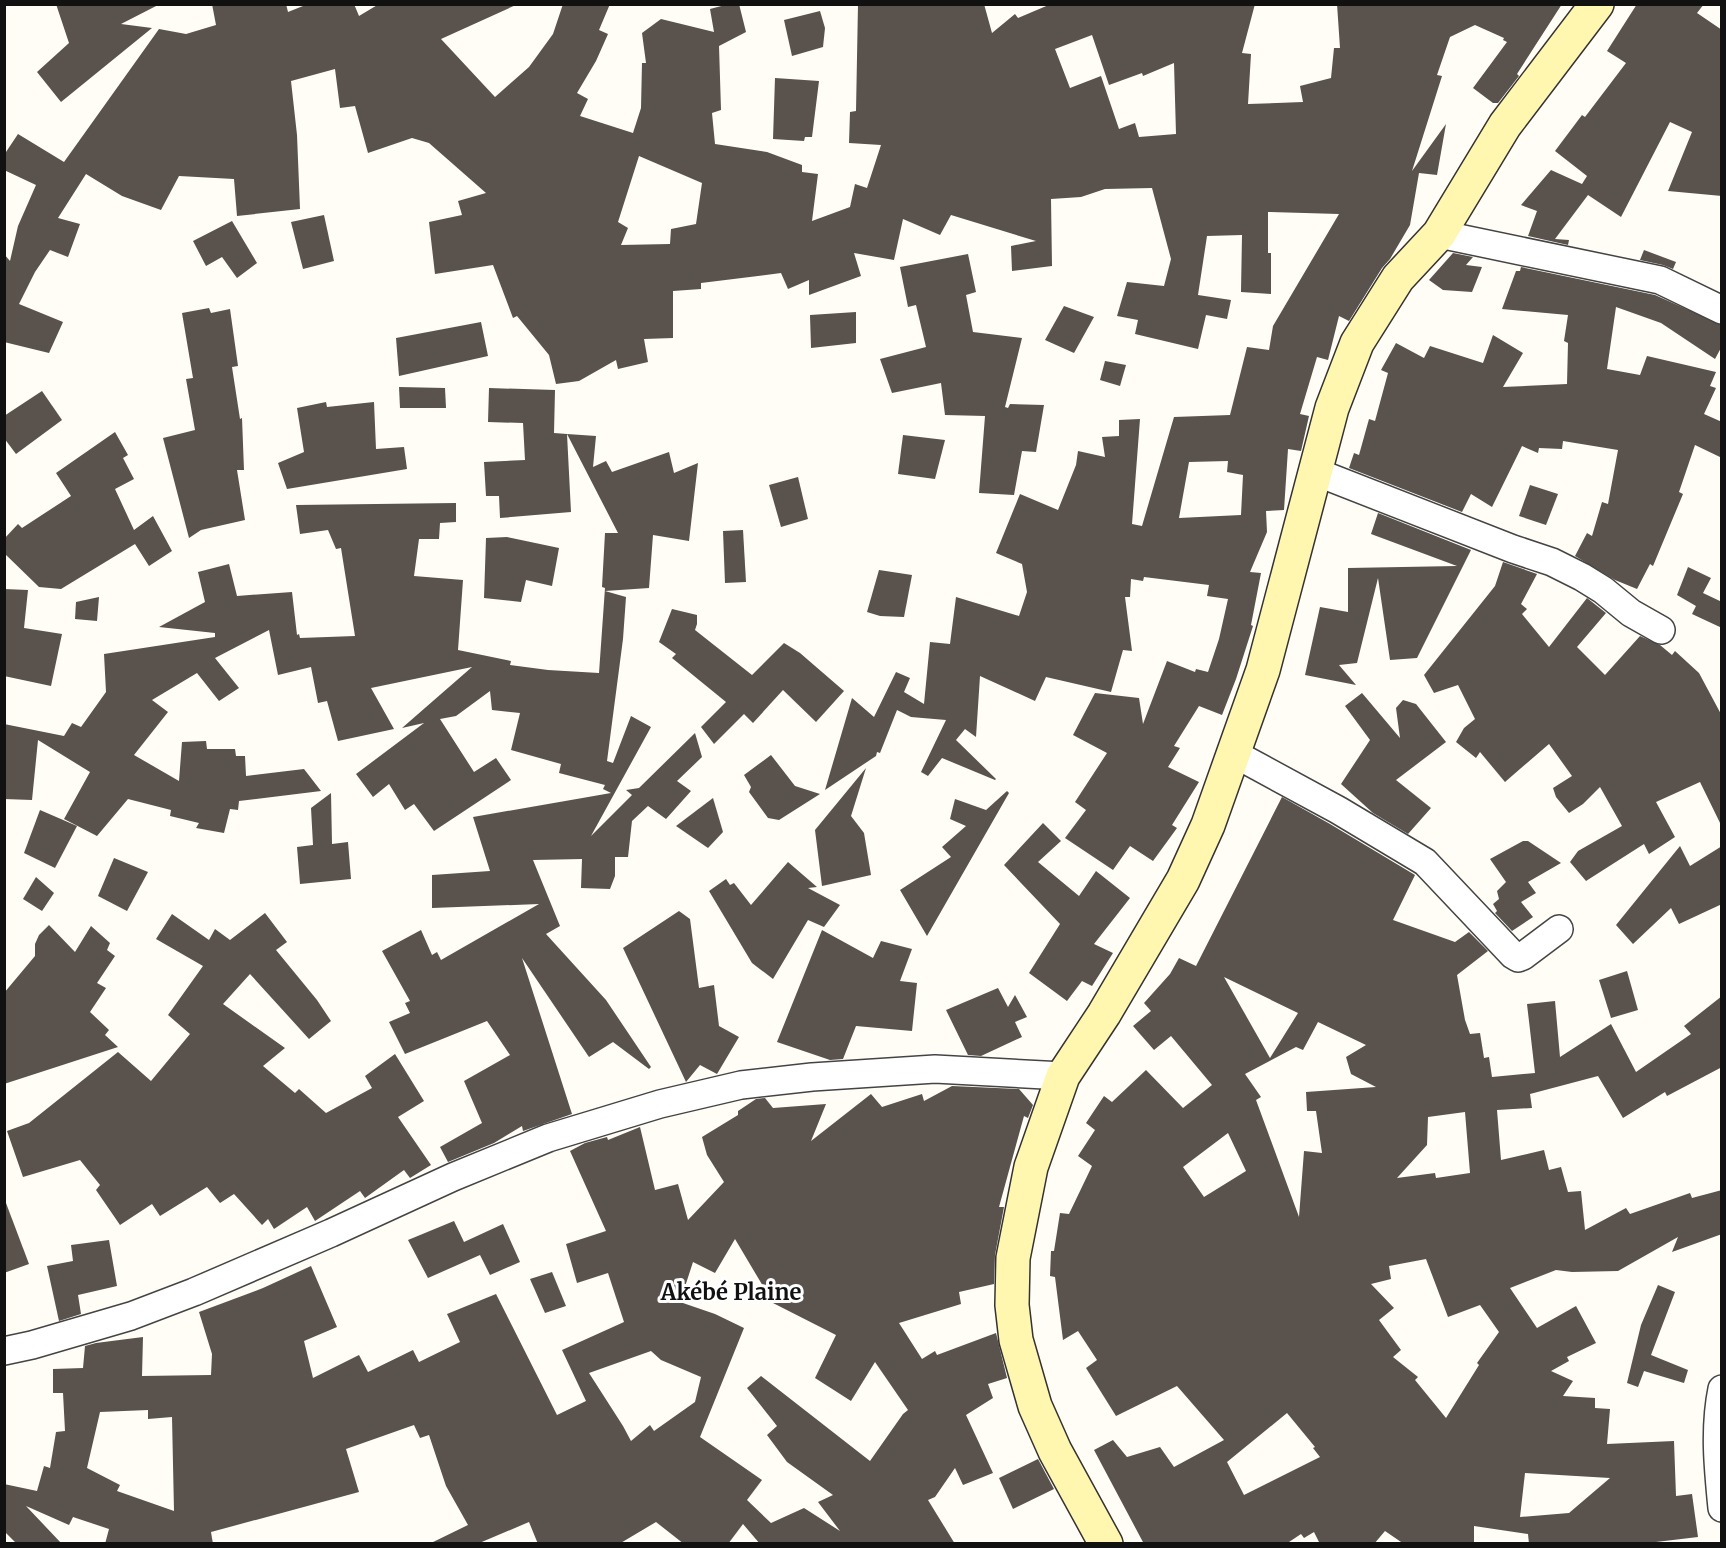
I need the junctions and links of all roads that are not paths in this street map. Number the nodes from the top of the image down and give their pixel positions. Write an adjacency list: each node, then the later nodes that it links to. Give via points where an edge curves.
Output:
1 (1597, 4): 2 (street, via 1505,125)
2 (1439, 234): 3 (street, via 1660,280); 4 (street, via 1398,278 1357,343 1332,408)
3 (1722, 310)
4 (1316, 472): 5 (street, via 1552,562 1603,590 1631,613); 6 (street, via 1263,670)
5 (1661, 630)
6 (1233, 753): 7 (street, via 1425,862 1518,958); 8 (street, via 1208,825 1183,880)
7 (1559, 929)
8 (1063, 1076): 9 (street, via 935,1069 812,1077 741,1085 660,1104 548,1138 131,1317); 12 (street, via 1024,1197 1013,1258 1012,1305 1016,1340 1035,1406)
9 (4, 1351)
10 (1722, 1389): 11 (street, via 1717,1459)
11 (1722, 1508)
12 (1106, 1544)

